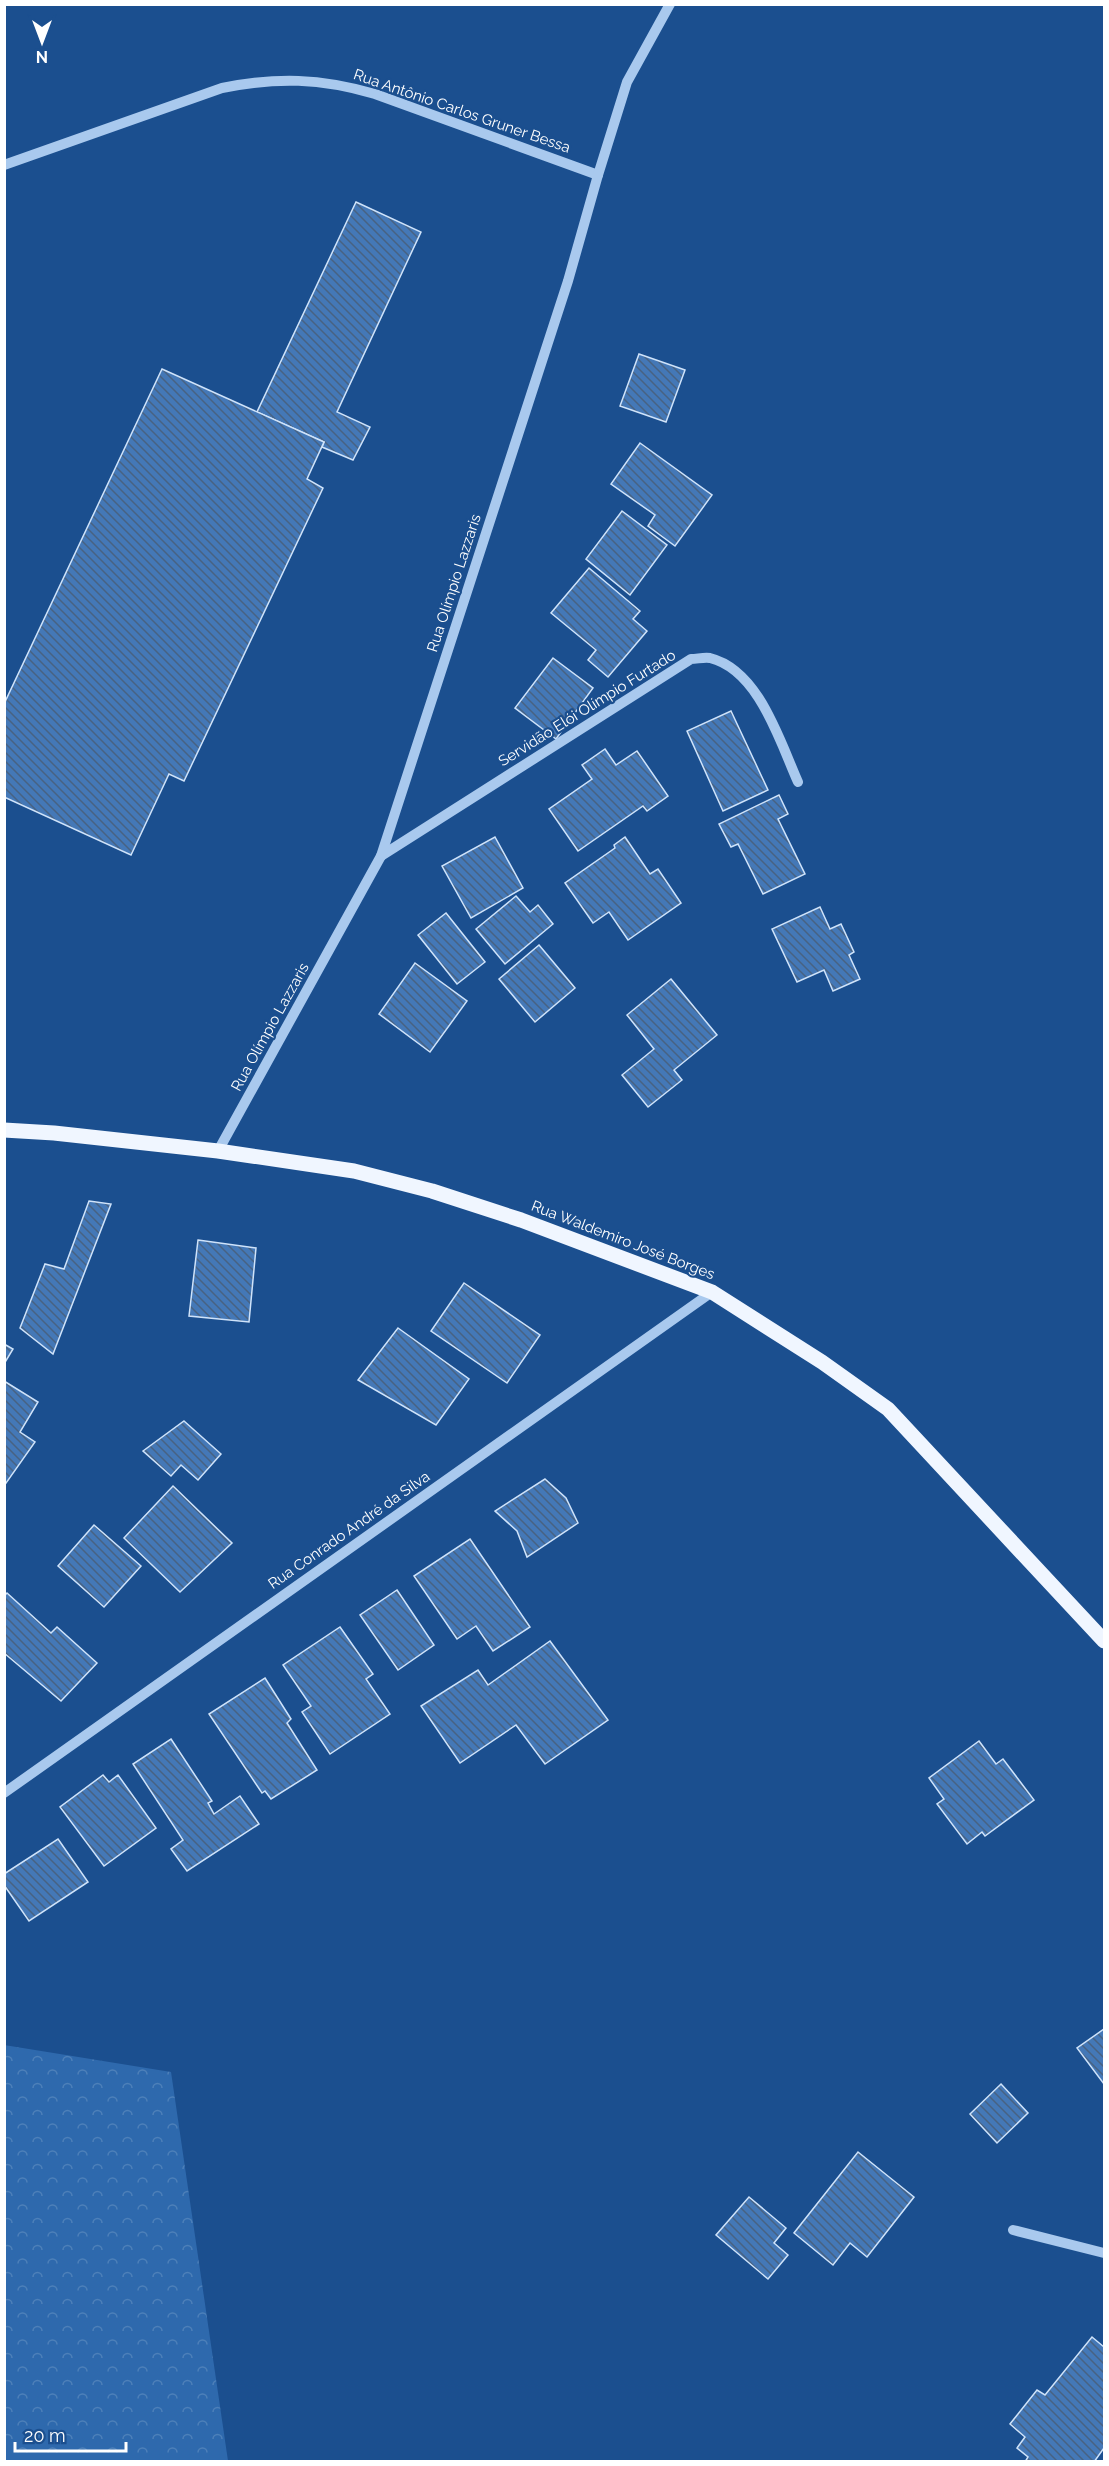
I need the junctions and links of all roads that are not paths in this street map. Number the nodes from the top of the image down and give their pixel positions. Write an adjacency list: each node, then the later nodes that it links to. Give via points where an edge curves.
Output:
1 (670, 4): 3 (street, Rua Olímpio Lazzaris, via 627,82)
2 (4, 165): 3 (street, Rua Antônio Carlos Gruner Bessa, via 222,88 285,79 336,84 375,94)
3 (598, 175): 5 (street, Rua Olímpio Lazzaris, via 568,281)
4 (798, 782): 5 (street, Servidão Elói Olímpio Furtado, via 765,707 751,687 728,667 709,658 691,659)
5 (381, 856): 7 (street, Rua Olímpio Lazzaris)
6 (4, 1130): 7 (main road, Rua Waldemiro José Borges)
7 (218, 1150): 8 (main road, Rua Waldemiro José Borges, via 354,1171 432,1191)
8 (712, 1292): 9 (main road, Rua Waldemiro José Borges, via 888,1409); 10 (street, Rua Conrado André da Silva)
9 (1104, 1641)
10 (4, 1793)
11 (1013, 2230): 12 (street)
12 (1104, 2253)

